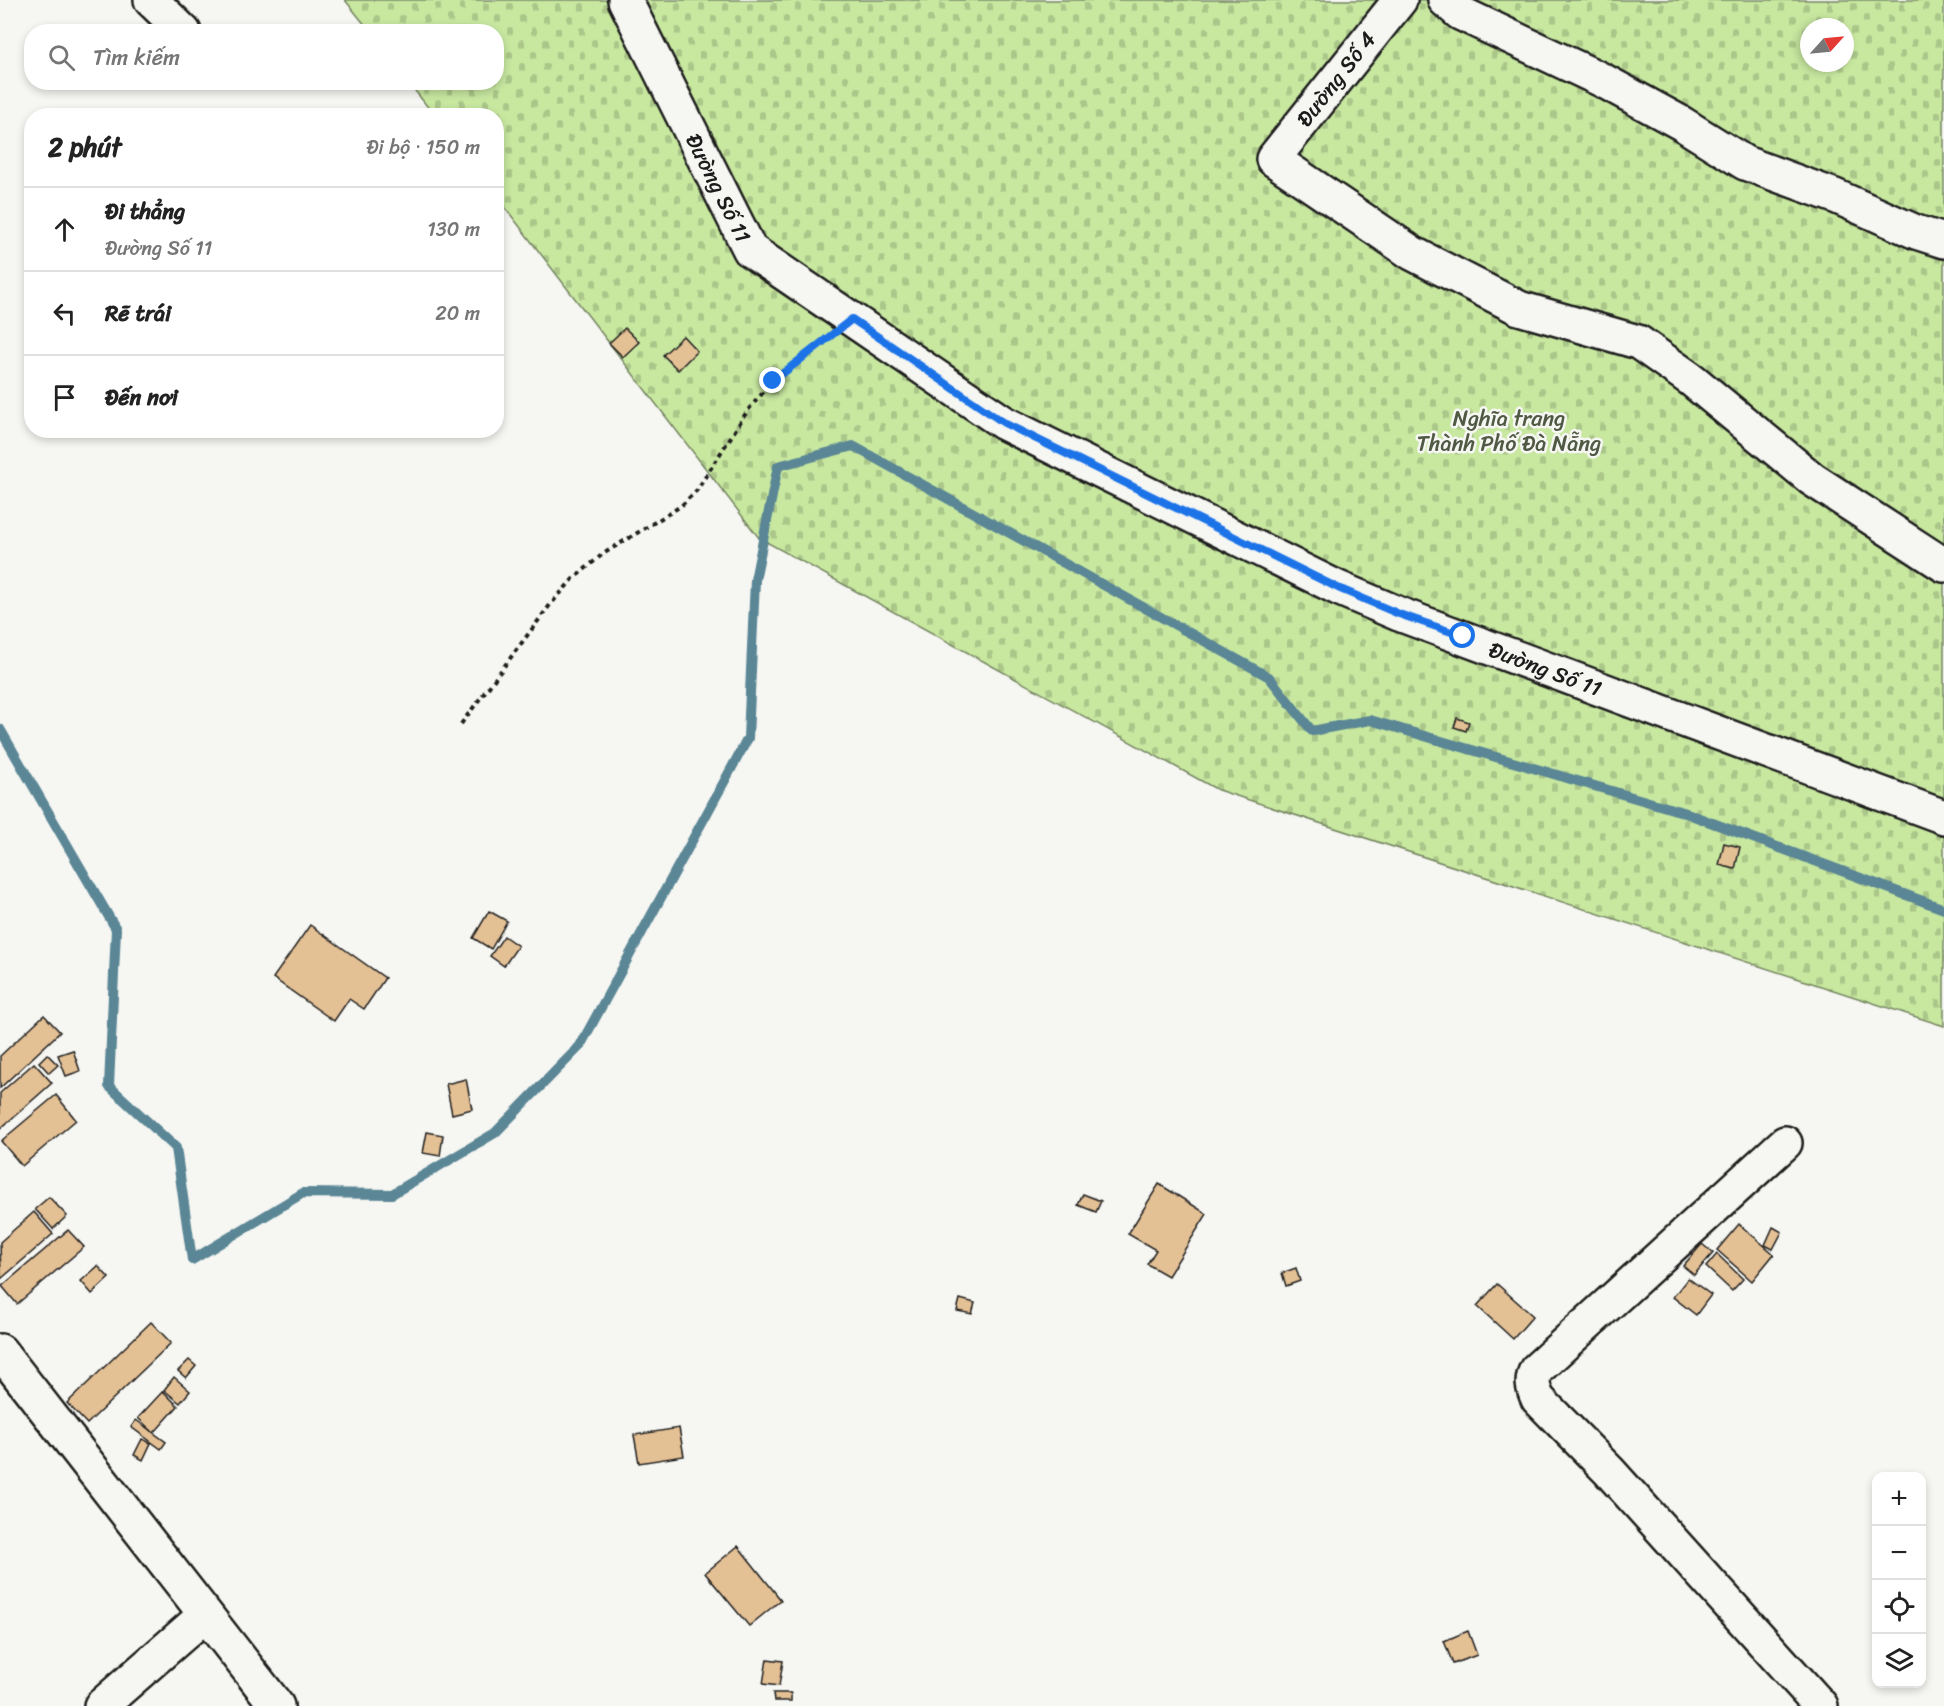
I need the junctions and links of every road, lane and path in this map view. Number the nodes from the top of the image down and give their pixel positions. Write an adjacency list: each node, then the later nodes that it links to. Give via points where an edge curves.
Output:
1 (151, 0): 5 (street)
2 (625, 0): 7 (street, Đường Số 11, via 750,250)
3 (1400, 0): 8 (street, Đường Số 4, via 1273,159 1412,253 1519,308 1638,342 1701,387 1812,479)
4 (1445, 0): 6 (street, via 1460,13 1671,117 1745,164)
5 (176, 24)
6 (1944, 241)
7 (852, 319): 9 (path, via 773,381 681,506 603,554 573,579); 10 (street, Đường Số 11, via 1004,423 1338,588)
8 (1944, 565)
9 (461, 724)
10 (1944, 817)
11 (1785, 1143): 16 (street, via 1536,1370 1532,1380 1538,1399 1609,1471)
12 (0, 1352): 13 (street)
13 (205, 1615): 14 (street); 15 (street)
14 (101, 1706)
15 (277, 1706)
16 (1821, 1706)

